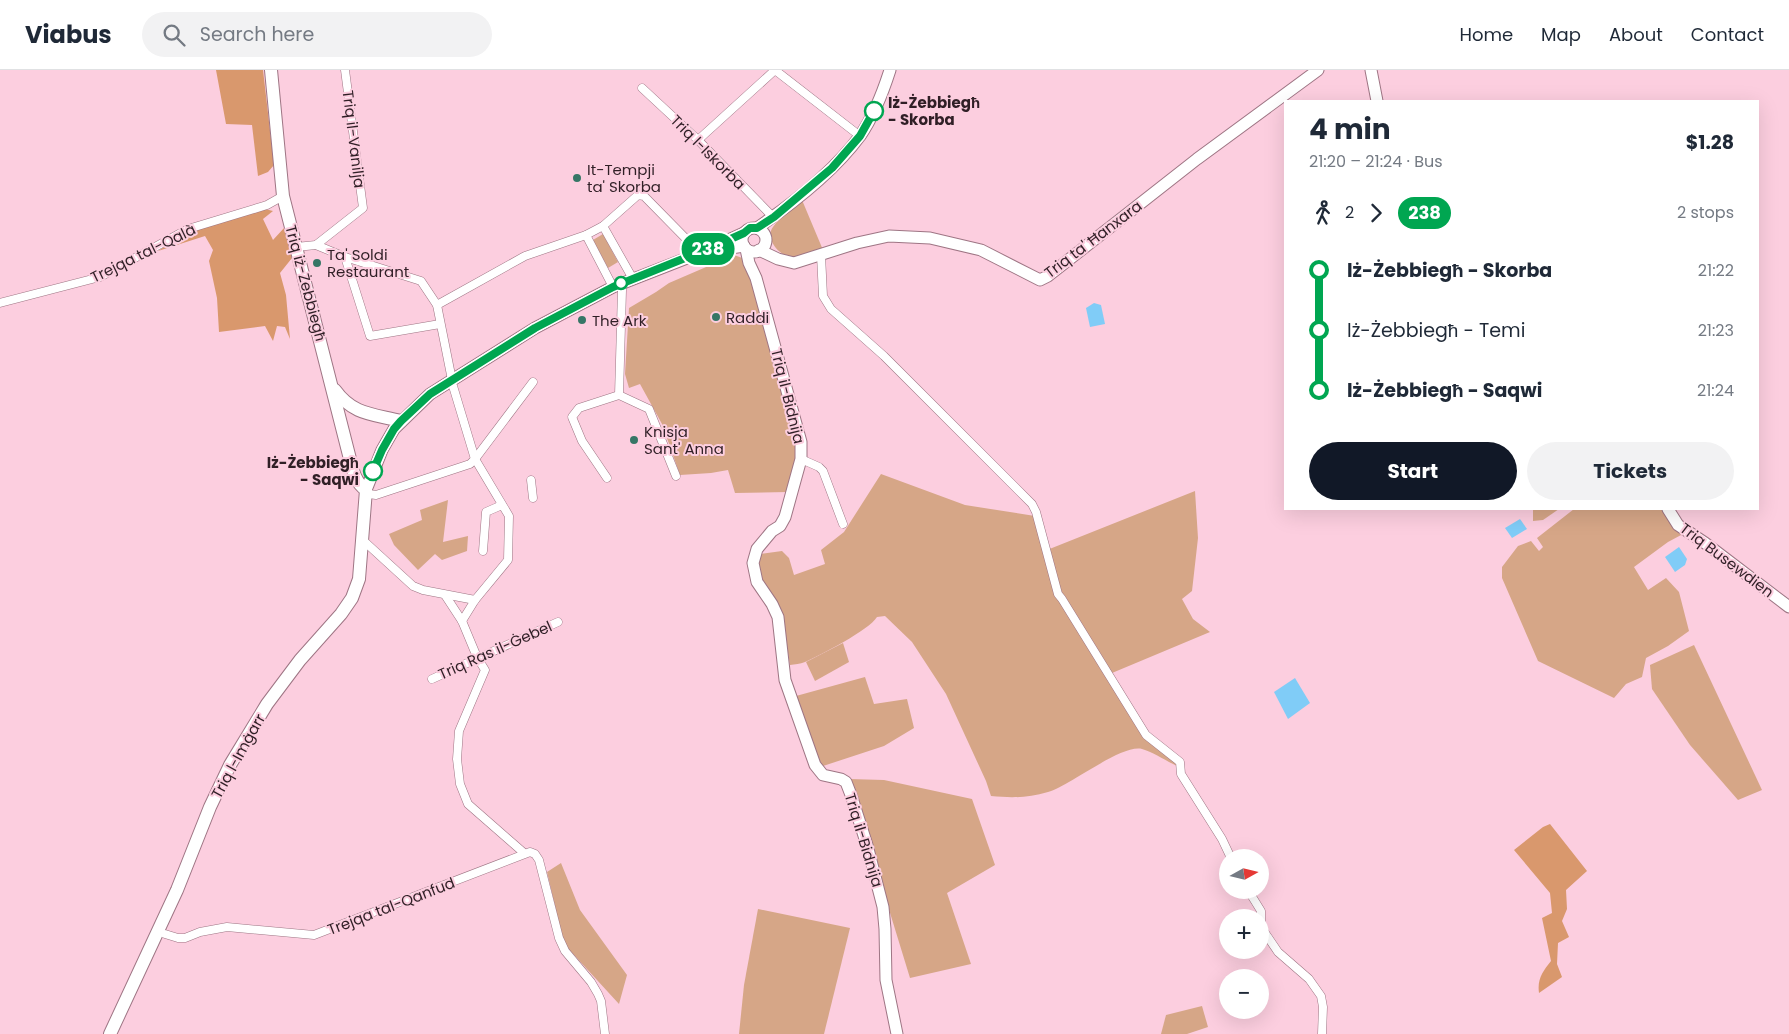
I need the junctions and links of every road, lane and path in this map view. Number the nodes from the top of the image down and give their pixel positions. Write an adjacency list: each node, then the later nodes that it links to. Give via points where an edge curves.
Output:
1 (271, 70): 11 (main road, Triq iż-Żebbiegħ)
2 (345, 70): 17 (street, Triq il-Vanilja, via 362,208)
3 (775, 70): 9 (street); 10 (street)
4 (890, 70): 9 (street)
5 (1318, 70): 21 (street, Triq ta' Ħanxara, via 1040,280 980,250 930,238 889,236)
6 (1371, 70): 8 (street)
7 (642, 88): 10 (street, Triq l-Iskorba)
8 (1377, 100)
9 (860, 136): 12 (street, via 832,168)
10 (698, 140): 12 (street, Triq l-Iskorba)
11 (283, 196): 18 (main road, Triq iż-Żebbiegħ); 26 (street, Trejqa tal-Qalà, via 266,205 188,229 100,277)
12 (774, 217): 15 (street)
13 (602, 226): 16 (street); 20 (street, via 638,195 644,196); 24 (street)
14 (744, 233): 15 (street, via 750,228); 19 (street, via 742,239); 20 (street)
15 (762, 234): 19 (street, via 764,246); 23 (street)
16 (586, 235): 25 (street); 27 (street, via 525,256)
17 (316, 244): 18 (street); 22 (street)
18 (296, 247): 31 (main road, Triq iż-Żebbiegħ)
19 (751, 249): 23 (street, Triq ta' Ħanxara); 25 (street, via 724,249); 37 (street, Triq il-Bidnija, via 756,278 802,442)
20 (700, 253): 24 (street)
21 (821, 255): 23 (street, Triq ta' Ħanxara, via 794,263); 55 (street, via 823,296 831,309 884,356 1032,504 1058,594 1146,735 1180,762 1181,774)
22 (345, 256): 27 (street, via 420,281); 28 (street, via 370,336)
23 (778, 259)
24 (633, 279): 25 (street)
25 (618, 287): 30 (street, via 535,328); 32 (street)
26 (0, 303)
27 (437, 306): 28 (street)
28 (440, 324): 30 (street)
29 (533, 382): 36 (street)
30 (452, 383): 34 (street, via 430,394); 36 (street); 41 (street, via 392,440)
31 (332, 386): 33 (main road); 35 (main road, Triq iż-Żebbiegħ)
32 (619, 395): 38 (street, via 648,409); 39 (street, via 579,408 572,417 582,441)
33 (356, 410): 34 (main road); 35 (main road, via 347,412)
34 (401, 421): 41 (street, via 382,450)
35 (341, 422): 41 (main road, Triq iż-Żebbiegħ, via 355,478)
36 (476, 459): 41 (street, via 470,464 376,495); 43 (street)
37 (800, 459): 45 (street, via 819,466 823,471); 62 (street, Triq il-Bidnija, via 785,517 757,549 754,571 778,617 785,680 815,765 823,776 846,782 862,828 883,907 886,980)
38 (676, 476)
39 (607, 478)
40 (530, 480): 42 (street)
41 (367, 492): 46 (main road, Triq l-Imġarr); 59 (main road, Triq l-Imġarr, via 359,579 352,598 267,704 230,765 177,890)
42 (533, 498)
43 (502, 505): 47 (street, via 486,512); 49 (street, via 509,516 508,560)
44 (1669, 510): 50 (street, Triq Busewdien, via 1678,525)
45 (843, 524)
46 (366, 544): 48 (street, via 413,586); 58 (main road, Triq l-Imġarr, via 365,579 358,602 272,707 236,768)
47 (483, 551)
48 (445, 595): 49 (street); 51 (street)
49 (475, 600): 51 (street)
50 (1789, 607)
51 (462, 621): 53 (street)
52 (558, 622): 53 (street, Triq Ras il-Ġebel)
53 (477, 657): 54 (street, Triq Ras il-Ġebel); 56 (street, via 484,670 459,732 457,759 460,784 468,804)
54 (432, 678)
55 (1227, 849)
56 (524, 853): 58 (street, Trejqa tal-Qanfud, via 314,935 227,927 185,938); 61 (street, via 534,854 539,860 559,938 565,951 598,994)
57 (1254, 899): 63 (street, via 1261,911 1261,927 1278,952 1310,979 1321,996)
58 (165, 934): 60 (main road, Triq l-Imġarr)
59 (110, 1034)
60 (116, 1034)
61 (605, 1034)
62 (896, 1034)
63 (1322, 1034)

